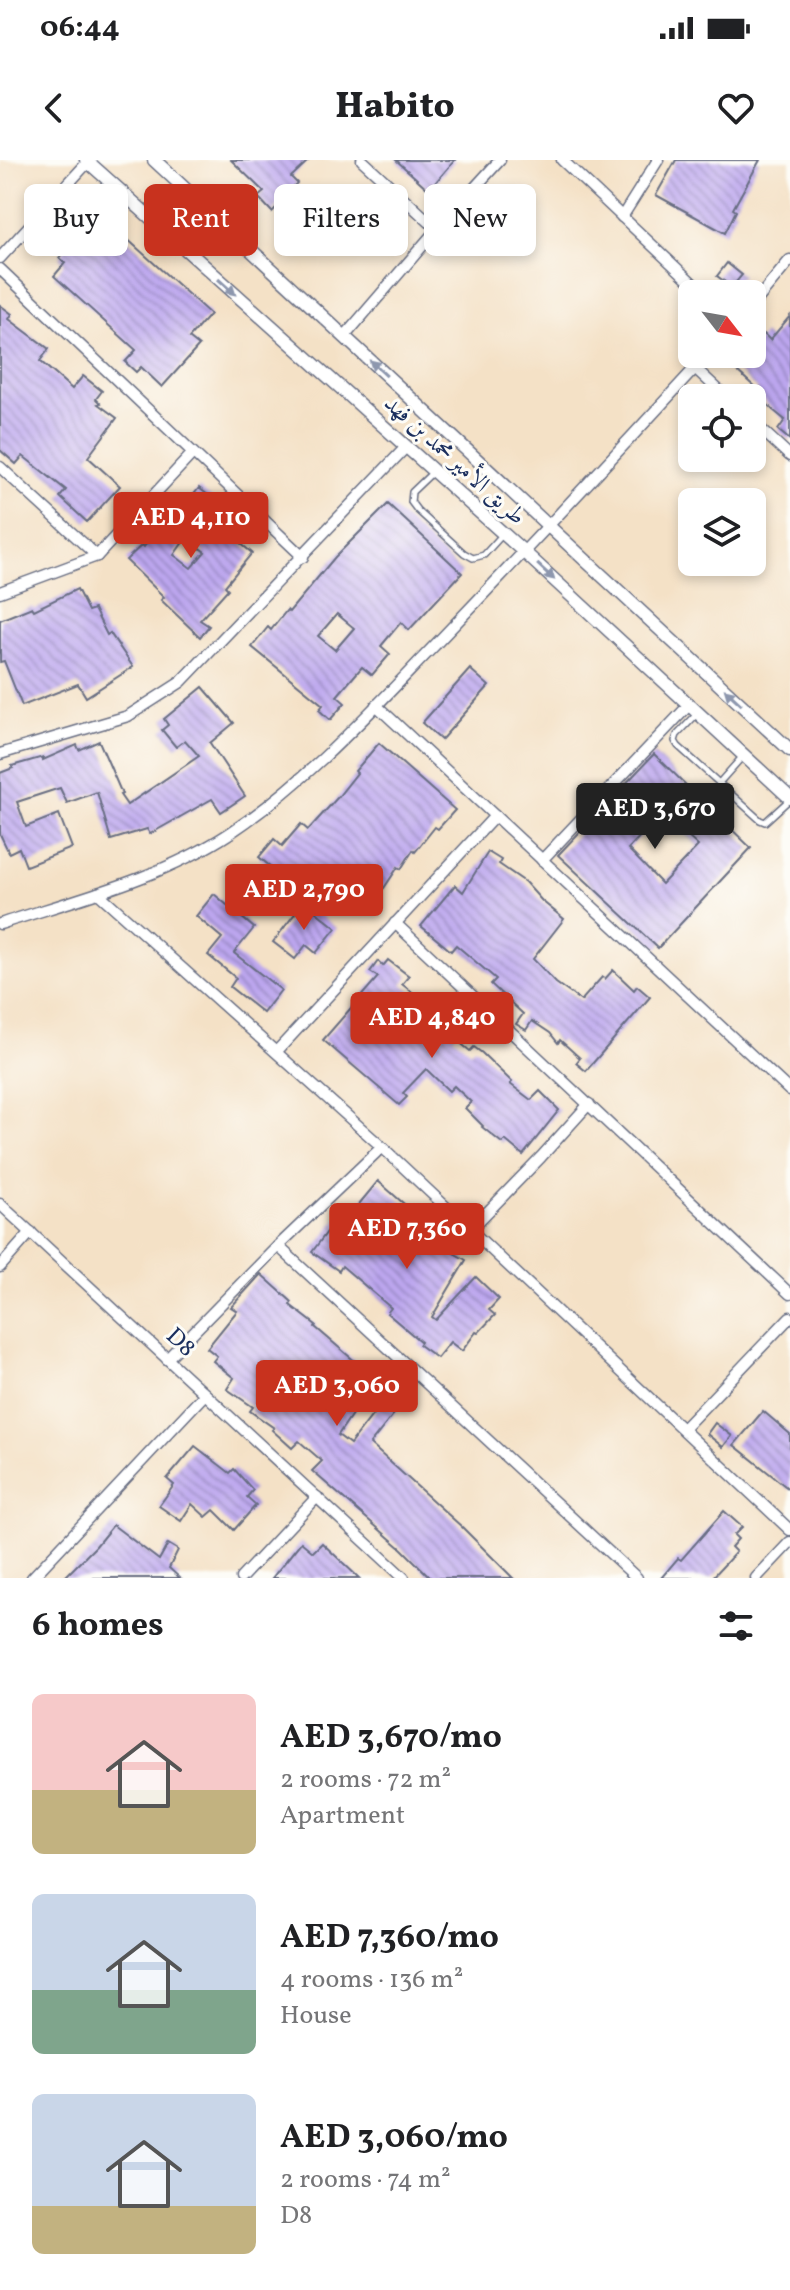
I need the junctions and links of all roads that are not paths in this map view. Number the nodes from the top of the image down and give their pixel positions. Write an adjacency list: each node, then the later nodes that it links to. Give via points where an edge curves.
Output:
1 (154, 160): 16 (street, طريق الأمير محمد بن فهد)
2 (362, 160): 8 (street)
3 (500, 160): 7 (street)
4 (562, 160): 9 (street)
5 (658, 160): 9 (street)
6 (87, 161): 11 (street); 20 (street, طريق الأمير محمد بن فهد, one-way to 20)
7 (478, 184)
8 (424, 217)
9 (622, 217): 14 (street)
10 (424, 244): 16 (street)
11 (0, 258)
12 (790, 260): 15 (street)
13 (0, 269): 21 (street)
14 (689, 280)
15 (766, 289)
16 (344, 337): 25 (street, طريق الأمير محمد بن فهد, one-way to 16)
17 (695, 368): 18 (street); 25 (street)
18 (712, 384)
19 (766, 434): 22 (street)
20 (406, 447): 24 (street, طريق الأمير محمد بن فهد); 29 (street)
21 (192, 454): 28 (street); 29 (street)
22 (790, 456)
23 (0, 467): 28 (street)
24 (434, 471): 26 (street, طريق الأمير محمد بن فهد); 26 (lane, via 412,492 411,502 453,542 473,558 484,555)
25 (550, 526): 27 (street); 33 (street, طريق الأمير محمد بن فهد, one-way to 25)
26 (503, 534): 27 (street, طريق الأمير محمد بن فهد)
27 (524, 552): 31 (street); 32 (street, طريق الأمير محمد بن فهد, one-way to 32)
28 (97, 556): 30 (street)
29 (303, 557): 34 (street, via 205,660 154,701 101,726)
30 (0, 592)
31 (376, 705): 38 (street); 40 (street, via 303,776 229,834)
32 (694, 709): 35 (street, طريق الأمير محمد بن فهد); 36 (lane, via 675,741); 39 (street)
33 (790, 750)
34 (0, 754)
35 (744, 755): 36 (lane); 37 (street, طريق الأمير محمد بن فهد)
36 (719, 783): 37 (lane, via 765,822)
37 (790, 798)
38 (495, 816): 39 (street); 41 (street)
39 (542, 860): 44 (street)
40 (98, 893): 42 (street); 43 (street)
41 (395, 923): 43 (street); 45 (street)
42 (0, 924)
43 (277, 1051): 46 (street)
44 (790, 1091)
45 (589, 1104): 48 (street); 52 (street)
46 (382, 1147): 48 (street); 50 (street)
47 (0, 1204): 49 (street, D8)
48 (470, 1230): 56 (street)
49 (31, 1232): 51 (street); 54 (street, D8)
50 (278, 1246): 54 (street); 63 (street)
51 (0, 1267)
52 (790, 1294)
53 (790, 1317): 56 (street)
54 (167, 1359): 55 (street, D8)
55 (205, 1394): 57 (street, D8); 60 (street)
56 (683, 1429): 58 (street)
57 (317, 1497): 61 (street); 62 (street, D8)
58 (790, 1530)
59 (790, 1542): 64 (street)
60 (32, 1578)
61 (241, 1578)
62 (404, 1578)
63 (637, 1578)
64 (756, 1578)

